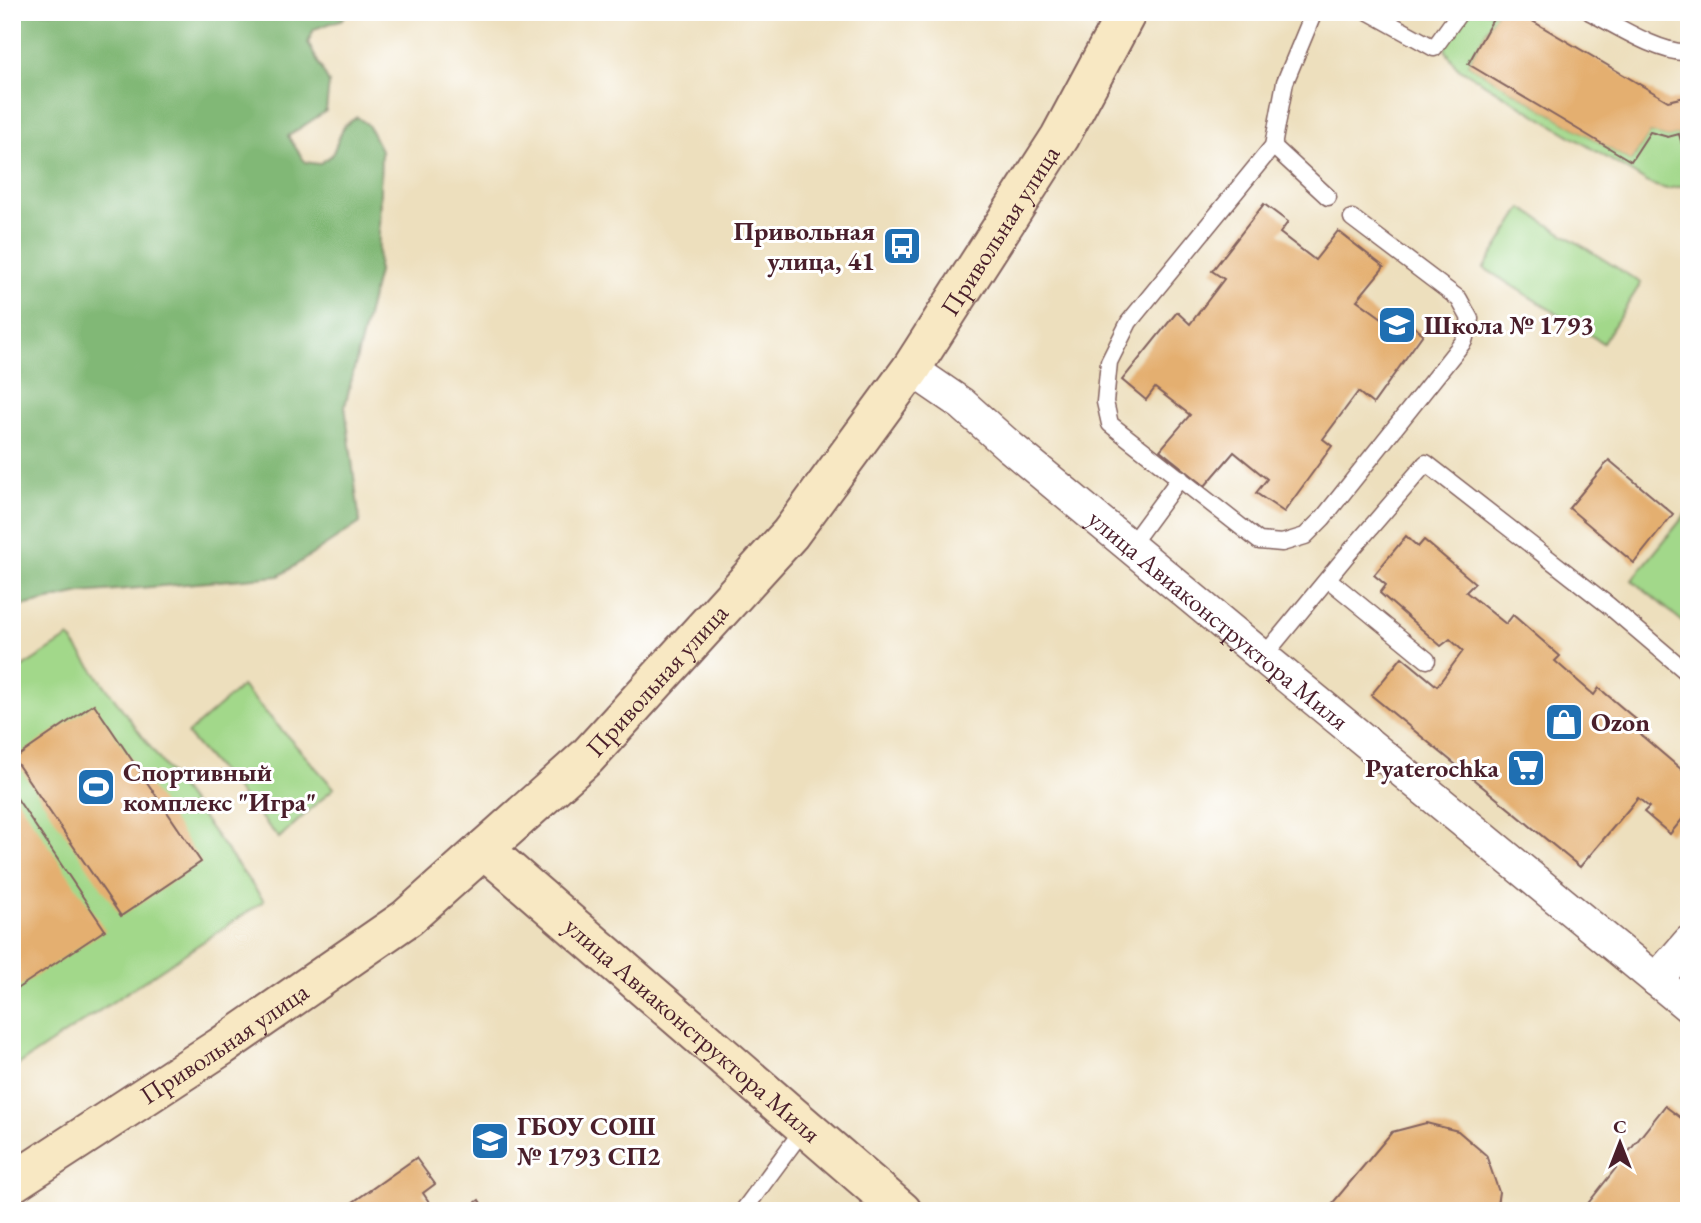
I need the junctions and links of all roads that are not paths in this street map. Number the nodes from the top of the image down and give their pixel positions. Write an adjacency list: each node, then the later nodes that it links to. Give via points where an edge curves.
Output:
1 (1127, 12): 10 (main road, Привольная улица, via 1060,137)
2 (1314, 12): 7 (lane, via 1285,82)
3 (1369, 12): 4 (lane, via 1434,48)
4 (1460, 12)
5 (1590, 12): 6 (lane, via 1659,47)
6 (1689, 52)
7 (1273, 146): 8 (lane); 11 (lane, via 1129,322 1109,362 1105,402 1110,424)
8 (1328, 197)
9 (1352, 218): 11 (lane, via 1459,299 1470,319 1464,341 1305,536 1282,543 1259,541)
10 (911, 369): 12 (street, улица Авиаконструктора Миля, via 962,404); 17 (main road, Привольная улица, via 790,534 587,757)
11 (1180, 478): 12 (lane)
12 (1130, 546): 14 (street, улица Авиаконструктора Миля)
13 (1328, 579): 14 (lane); 15 (lane); 16 (lane, via 1426,463)
14 (1263, 657): 19 (street, улица Авиаконструктора Миля)
15 (1427, 660)
16 (1689, 674)
17 (484, 849): 21 (main road, улица Авиаконструктора Миля); 22 (main road, Привольная улица, via 407,918)
18 (1689, 942): 19 (street)
19 (1656, 980): 20 (street, улица Авиаконструктора Миля)
20 (1689, 1007)
21 (805, 1127): 23 (lane); 24 (main road, улица Авиаконструктора Миля)
22 (12, 1183)
23 (743, 1211)
24 (902, 1211)

